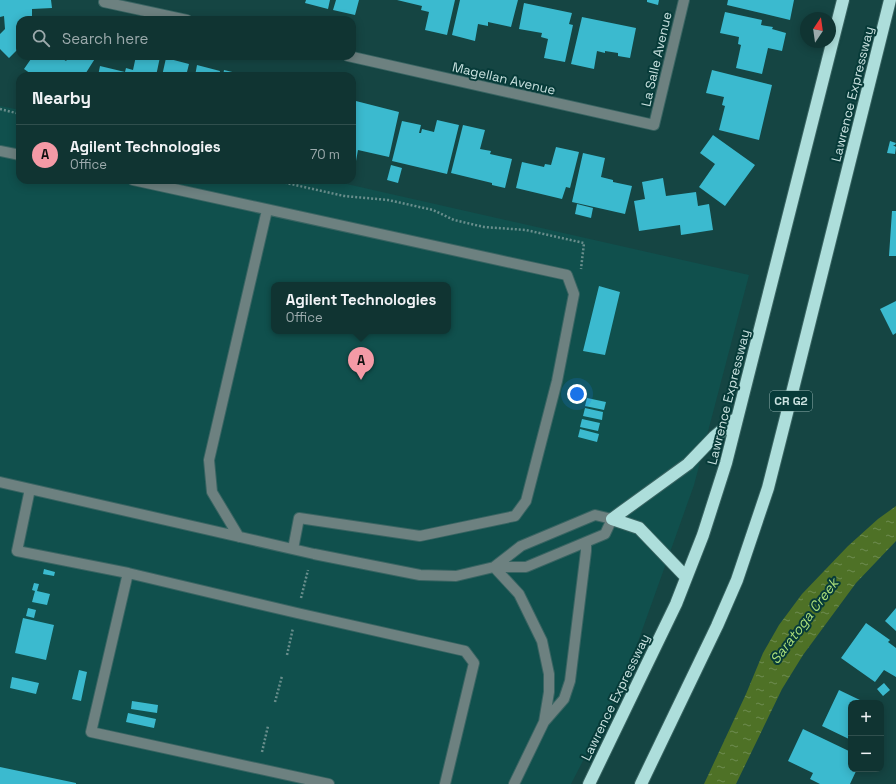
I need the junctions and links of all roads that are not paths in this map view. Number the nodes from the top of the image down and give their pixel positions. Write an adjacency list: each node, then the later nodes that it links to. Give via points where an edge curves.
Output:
1 (684, 0): 7 (street, La Salle Avenue)
2 (843, 0): 12 (highway, Lawrence Expressway)
3 (890, 0): 27 (highway, Lawrence Expressway / CR G2, via 768,488 737,580 720,620)
4 (104, 1): 5 (street)
5 (170, 16)
6 (356, 58): 7 (street, Magellan Avenue)
7 (654, 125)
8 (0, 151): 9 (street)
9 (16, 154)
10 (151, 184): 11 (street)
11 (267, 210): 16 (street, via 209,460 212,492); 18 (street, via 568,274 574,294 557,381 526,501 515,516 420,536 299,518)
12 (737, 418): 15 (highway, via 688,464); 21 (highway, Lawrence Expressway, via 717,492)
13 (0, 482): 14 (street)
14 (30, 488): 16 (street); 20 (street, via 17,551)
15 (612, 519): 17 (street, via 605,534); 19 (street, via 595,515 521,546); 21 (highway, via 638,528)
16 (239, 537): 18 (street)
17 (586, 543): 19 (street, via 526,567); 22 (street, via 570,681 564,699)
18 (293, 549): 19 (street, via 420,574 456,576)
19 (494, 567): 22 (street, via 519,594 542,642 549,674)
20 (128, 573): 23 (street, via 91,732); 24 (street, via 466,651 474,663)
21 (686, 577): 26 (highway, Lawrence Expressway, via 676,604)
22 (544, 722): 25 (street)
23 (329, 784)
24 (445, 784)
25 (514, 784)
26 (589, 784)
27 (641, 784)

